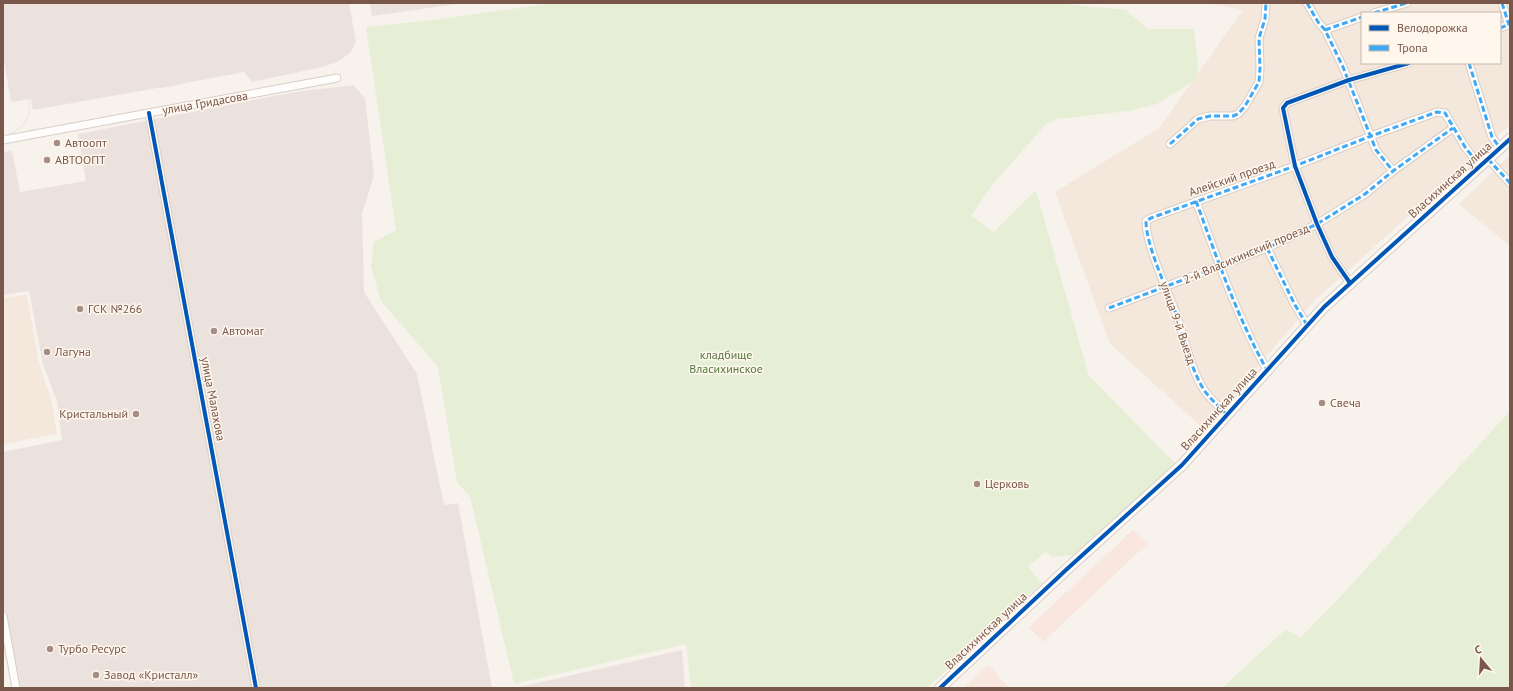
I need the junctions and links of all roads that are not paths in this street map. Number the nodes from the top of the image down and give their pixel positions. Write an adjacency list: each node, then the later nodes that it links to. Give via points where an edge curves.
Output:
1 (1266, 3): 18 (street, via 1259,38 1259,82 1245,106 1233,116 1198,119)
2 (1307, 3): 8 (street)
3 (1407, 3): 5 (street)
4 (1502, 3): 7 (street)
5 (1377, 12)
6 (1361, 17): 8 (street)
7 (1510, 24)
8 (1325, 30): 12 (street)
9 (1405, 64): 12 (street)
10 (1469, 64): 19 (street, via 1492,137)
11 (337, 78): 13 (street, улица Гридасова)
12 (1349, 80): 15 (street); 21 (street, via 1287,103 1283,108)
13 (149, 113): 17 (street, улица Гридасова); 38 (street, улица Малахова)
14 (1453, 128): 15 (street, Алейский проезд, via 1445,113 1437,112); 22 (street); 23 (street, 2-й Власихинский проезд)
15 (1371, 136): 21 (street, Алейский проезд); 23 (street, via 1376,150)
16 (1510, 139): 19 (street, Власихинская улица)
17 (3, 140)
18 (1170, 144)
19 (1500, 148): 20 (street, Власихинская улица)
20 (1488, 159): 22 (street, Власихинская улица); 24 (street)
21 (1295, 166): 25 (street, Алейский проезд); 27 (street)
22 (1480, 166): 30 (street, Власихинская улица)
23 (1393, 171): 27 (street, 2-й Власихинский проезд, via 1365,194)
24 (1510, 183)
25 (1196, 201): 26 (street, Алейский проезд); 29 (street)
26 (1146, 221): 31 (street, улица 9-й Выезд, via 1150,243)
27 (1317, 224): 28 (street, 2-й Власихинский проезд); 30 (street, via 1332,257)
28 (1267, 248): 29 (street, 2-й Власихинский проезд); 33 (street)
29 (1221, 266): 31 (street, 2-й Власихинский проезд); 34 (street, via 1253,345)
30 (1350, 283): 33 (street, Власихинская улица)
31 (1166, 287): 32 (street, 2-й Власихинский проезд); 35 (street, улица 9-й Выезд, via 1194,369 1205,392)
32 (1109, 308)
33 (1307, 325): 34 (street, Власихинская улица)
34 (1267, 370): 35 (street, Власихинская улица)
35 (1228, 415): 39 (street, Власихинская улица, via 1160,486 1059,576)
36 (3, 616): 37 (street)
37 (16, 688)
38 (256, 688)
39 (940, 688)

